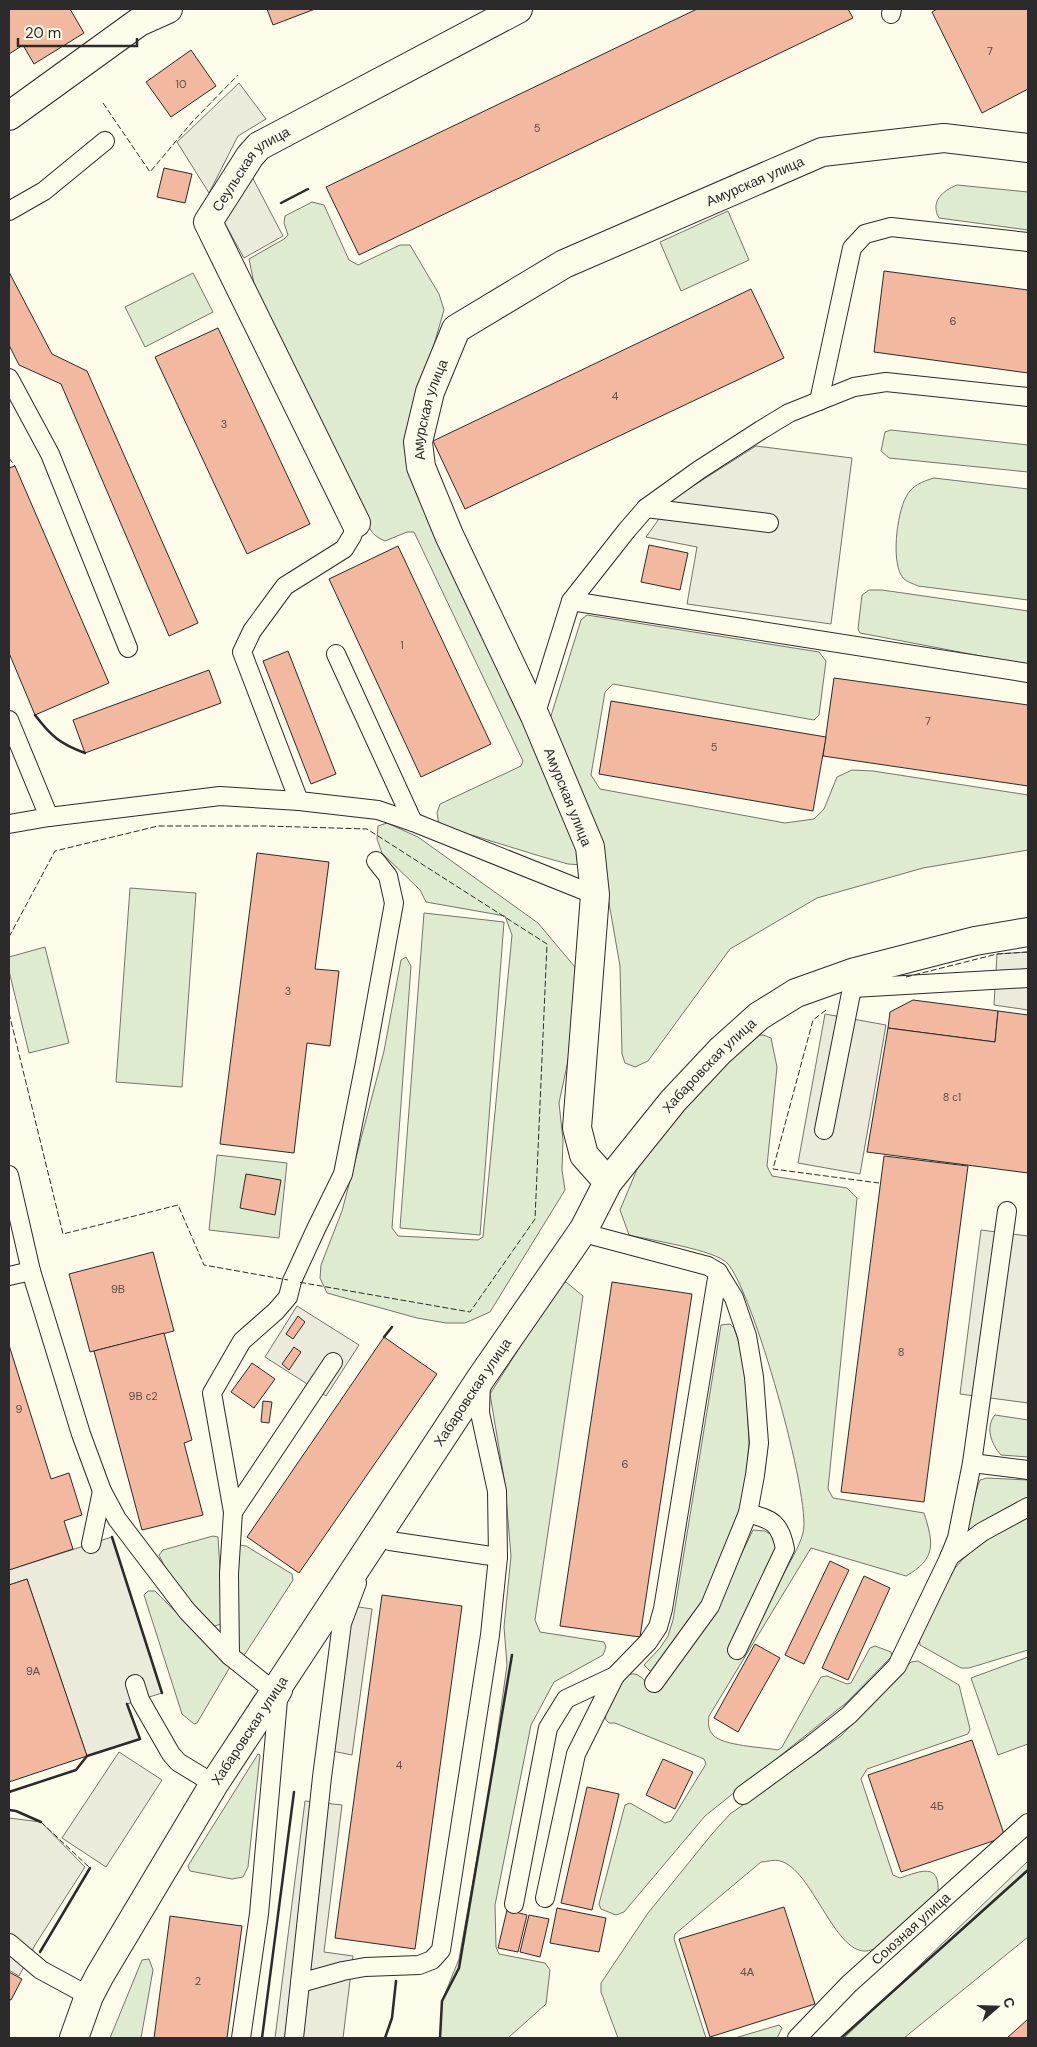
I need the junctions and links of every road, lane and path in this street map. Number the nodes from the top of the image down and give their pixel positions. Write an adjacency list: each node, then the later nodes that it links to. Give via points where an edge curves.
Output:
1 (168, 9): 3 (street, via 139,22)
2 (518, 9): 12 (street, Сеульская улица, via 259,146 208,222)
3 (9, 116)
4 (105, 142): 6 (lane, via 44,191)
5 (1028, 148): 18 (street, Амурская улица, via 944,138 822,152 564,264 456,329 430,392 418,442 421,467 452,542)
6 (9, 211)
7 (1028, 242): 10 (lane, via 891,227 865,234 852,248)
8 (9, 378): 15 (lane, via 50,454)
9 (1028, 397): 10 (lane, via 886,382 854,387)
10 (819, 401): 11 (lane, via 761,430)
11 (646, 508): 13 (lane); 14 (lane)
12 (356, 523): 20 (lane, via 344,549 285,586 252,631 242,652)
13 (769, 523)
14 (571, 601): 17 (lane); 18 (lane)
15 (128, 648)
16 (336, 654): 22 (lane)
17 (1028, 673)
18 (535, 716): 25 (street, Амурская улица, via 590,847)
19 (9, 720): 21 (lane)
20 (299, 801): 21 (lane, via 220,796); 22 (lane, via 378,810)
21 (49, 817): 23 (lane)
22 (413, 822): 25 (lane)
23 (9, 824)
24 (376, 861): 43 (lane, via 388,876 394,903 343,1174 292,1281 288,1297 242,1341 212,1393)
25 (595, 895): 31 (street, Амурская улица, via 577,1128 584,1156)
26 (1028, 932): 28 (street, Хабаровская улица, via 975,941)
27 (1028, 978): 28 (lane)
28 (854, 980): 29 (lane); 31 (street, Хабаровская улица, via 796,992 759,1016 720,1051 673,1101)
29 (824, 1130)
30 (9, 1175): 34 (lane)
31 (608, 1182): 33 (street, Хабаровская улица)
32 (1007, 1210): 39 (lane)
33 (584, 1229): 35 (lane, via 595,1236 708,1266); 38 (street, Хабаровская улица)
34 (31, 1271): 36 (lane); 41 (lane)
35 (718, 1272): 44 (lane, via 734,1298 747,1336 754,1377 759,1443); 52 (lane, via 663,1609 658,1627 648,1642)
36 (9, 1276)
37 (333, 1362): 43 (lane)
38 (481, 1378): 45 (street, Хабаровская улица); 47 (lane, via 480,1413 497,1491)
39 (972, 1463): 40 (lane); 48 (lane, via 957,1538)
40 (1028, 1470)
41 (102, 1491): 46 (lane); 51 (lane, via 117,1519 187,1611)
42 (1028, 1507): 48 (lane, via 982,1532)
43 (233, 1512): 51 (lane, via 228,1574)
44 (748, 1514): 50 (lane, via 766,1518 781,1532 785,1549); 53 (lane, via 710,1606)
45 (377, 1535): 47 (lane, via 390,1540); 49 (street, Хабаровская улица); 62 (lane, via 342,1623)
46 (91, 1544)
47 (498, 1557): 62 (lane, via 490,1635 442,1950 432,1960 419,1965 350,1970)
48 (949, 1558): 57 (lane, via 896,1666 849,1715)
49 (308, 1644): 55 (street, Хабаровская улица); 65 (lane, via 278,1700 259,1914)
50 (737, 1650)
51 (230, 1656): 55 (lane)
52 (615, 1676): 59 (lane, via 576,1754); 60 (lane, via 566,1700 548,1728)
53 (654, 1683)
54 (135, 1684): 56 (lane, via 140,1700 171,1754 178,1762)
55 (275, 1692): 56 (street, Хабаровская улица)
56 (214, 1784): 63 (street, Хабаровская улица)
57 (742, 1795)
58 (1028, 1823): 67 (lane, Союзная улица, via 848,1984)
59 (545, 1898)
60 (514, 1904)
61 (9, 1943): 63 (lane, via 41,1970)
62 (300, 1983): 66 (lane)
63 (89, 1996): 64 (street, Хабаровская улица)
64 (74, 2038)
65 (241, 2038)
66 (294, 2038)
67 (797, 2038)

